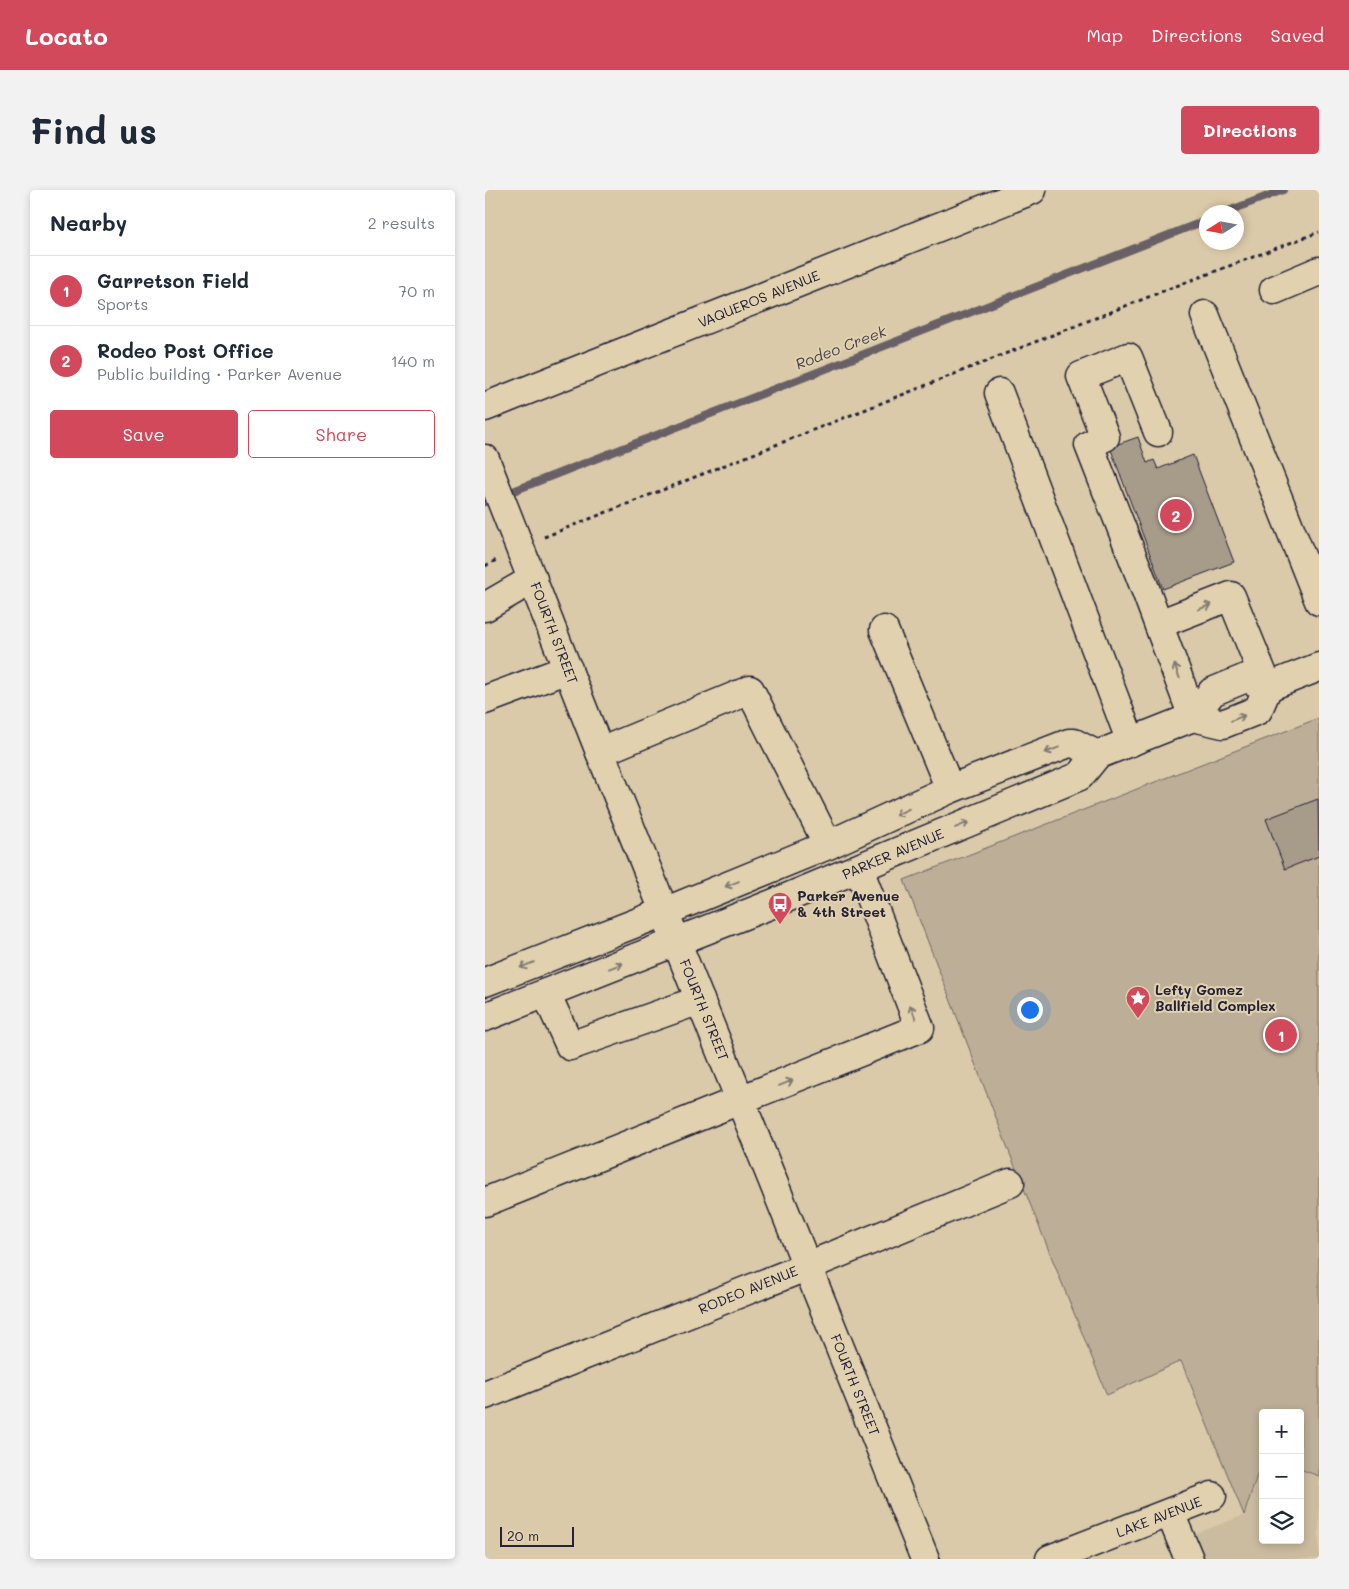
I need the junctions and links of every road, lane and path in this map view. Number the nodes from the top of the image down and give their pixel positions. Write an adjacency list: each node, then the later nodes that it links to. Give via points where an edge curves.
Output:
1 (1032, 190): 7 (street, VAQUEROS AVENUE)
2 (1319, 232): 10 (path)
3 (1317, 279): 4 (street)
4 (1274, 290)
5 (1205, 315): 13 (street)
6 (999, 393): 22 (street)
7 (485, 407)
8 (1158, 432): 15 (street, via 1129,357 1081,376 1105,438 1089,445)
9 (485, 459): 10 (street, FOURTH STREET)
10 (517, 539): 11 (path); 12 (street, FOURTH STREET)
11 (485, 566)
12 (533, 579): 14 (street); 18 (street, FOURTH STREET)
13 (1319, 601)
14 (485, 607)
15 (1159, 624): 19 (street, one-way to 19, via 1231,596); 21 (street, one-way to 15)
16 (884, 630): 25 (street)
17 (1319, 667): 19 (street)
18 (568, 669): 20 (street); 23 (street, FOURTH STREET)
19 (1268, 687): 21 (street, via 1258,710 1249,714 1223,724)
20 (485, 700)
21 (1193, 717): 22 (street)
22 (1131, 742): 24 (street)
23 (600, 752): 26 (street, via 750,690); 28 (street, FOURTH STREET)
24 (1097, 755): 25 (street, one-way to 25, via 1069,743); 27 (street, PARKER AVENUE, one-way to 24, via 1080,776)
25 (950, 789): 26 (street, one-way to 26)
26 (828, 846): 28 (street, one-way to 28)
27 (859, 868): 29 (street, PARKER AVENUE); 34 (street, one-way to 27, via 919,1028)
28 (664, 912): 29 (street, FOURTH STREET); 30 (street, one-way to 30)
29 (677, 942): 31 (street, PARKER AVENUE, one-way to 29); 32 (street, FOURTH STREET)
30 (485, 982)
31 (546, 993): 32 (street, via 570,1046); 33 (street, PARKER AVENUE)
32 (700, 1000): 34 (street, FOURTH STREET)
33 (485, 1018)
34 (740, 1101): 36 (street); 37 (street, FOURTH STREET)
35 (1010, 1183): 37 (street, RODEO AVENUE)
36 (485, 1202)
37 (807, 1266): 38 (street, RODEO AVENUE); 41 (street, FOURTH STREET)
38 (485, 1395)
39 (1212, 1496): 40 (street, LAKE AVENUE)
40 (1170, 1512): 42 (street, LAKE AVENUE); 43 (street)
41 (925, 1559)
42 (1050, 1559)
43 (1189, 1559)

